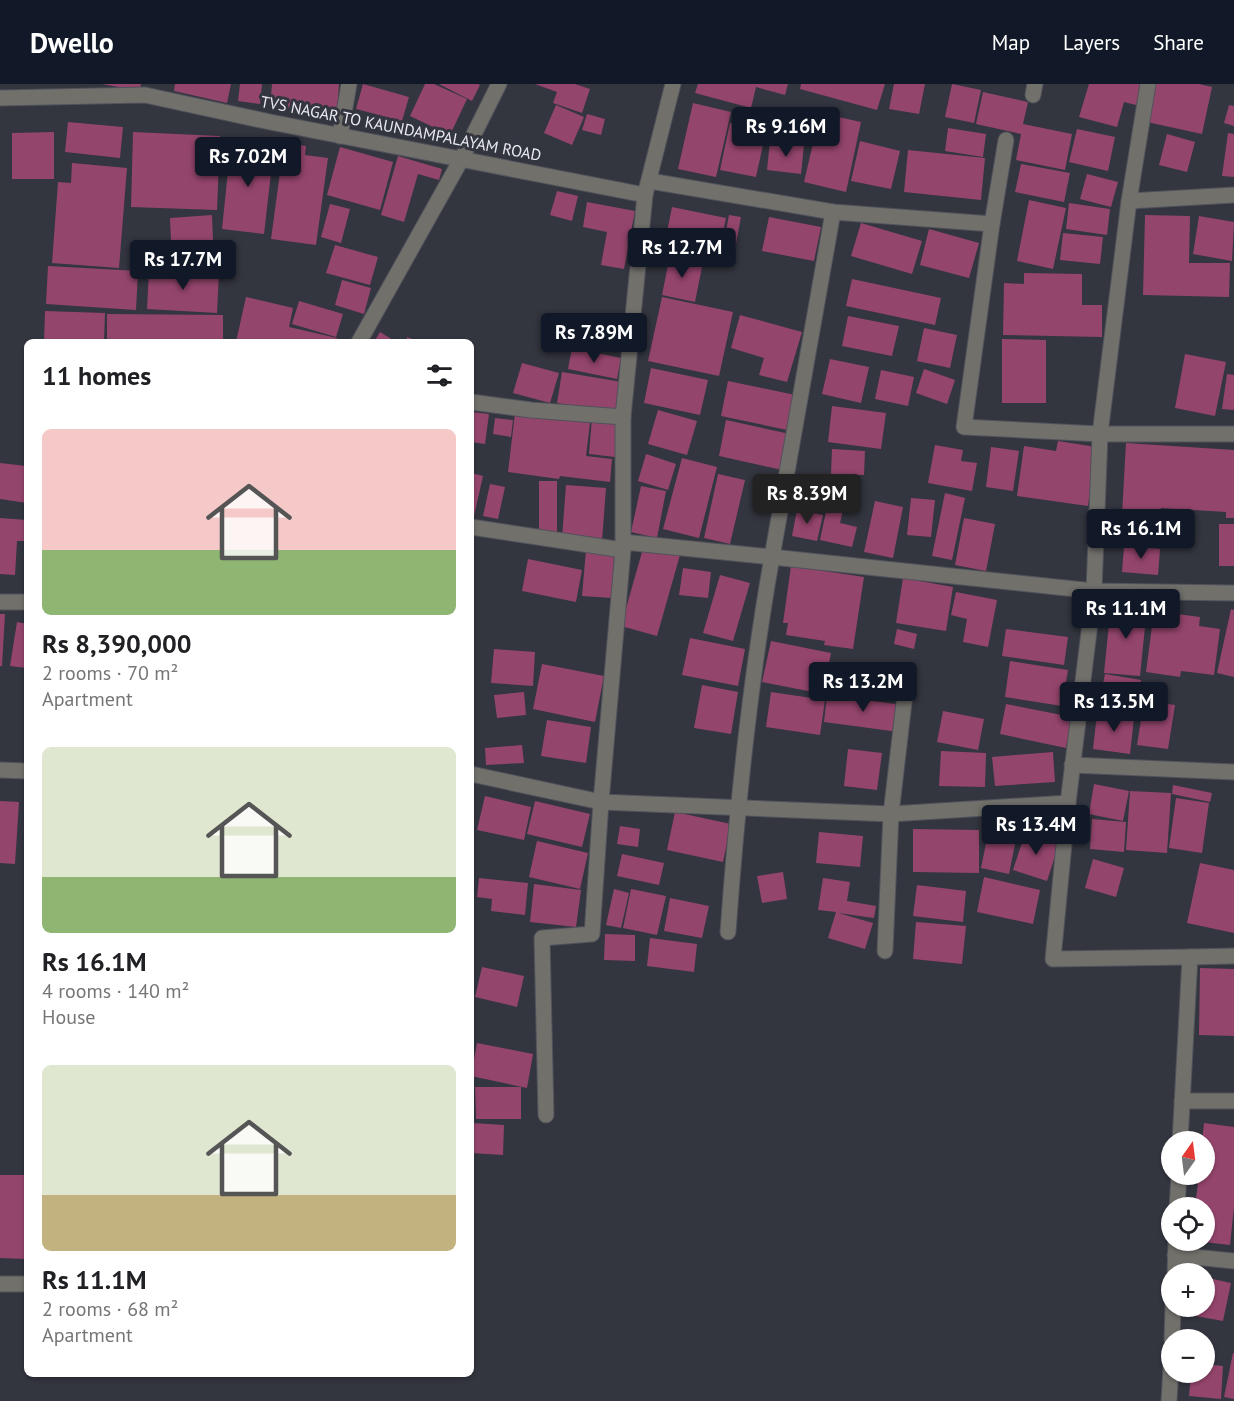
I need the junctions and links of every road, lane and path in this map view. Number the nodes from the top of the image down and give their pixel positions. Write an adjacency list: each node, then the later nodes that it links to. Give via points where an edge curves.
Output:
1 (349, 84): 7 (street)
2 (499, 84): 9 (street)
3 (673, 84): 10 (street)
4 (1148, 84): 12 (street)
5 (146, 90): 6 (street, TVS NAGAR TO KAUNDAMPALAYAM ROAD); 7 (street, TVS NAGAR TO KAUNDAMPALAYAM ROAD)
6 (0, 98)
7 (340, 136): 9 (street, TVS NAGAR TO KAUNDAMPALAYAM ROAD)
8 (1006, 140): 14 (street)
9 (462, 158): 10 (street, TVS NAGAR TO KAUNDAMPALAYAM ROAD); 15 (street)
10 (648, 188): 13 (street, TVS NAGAR TO KAUNDAMPALAYAM ROAD); 17 (street)
11 (1234, 195): 12 (street)
12 (1129, 201): 18 (street)
13 (833, 212): 14 (street, TVS NAGAR TO KAUNDAMPALAYAM ROAD); 22 (street)
14 (992, 224): 18 (street, via 964,427)
15 (361, 339)
16 (474, 402): 17 (street)
17 (623, 417): 21 (street)
18 (1100, 434): 19 (street); 23 (street)
19 (1234, 434)
20 (474, 527): 21 (street)
21 (623, 546): 22 (street); 33 (street)
22 (772, 557): 23 (street); 35 (street)
23 (1094, 591): 24 (street); 28 (street)
24 (1234, 593)
25 (0, 602): 26 (street)
26 (24, 602)
27 (907, 677): 36 (street)
28 (1072, 765): 31 (street); 34 (street)
29 (0, 770): 30 (street)
30 (24, 771)
31 (1234, 772)
32 (474, 775): 33 (street)
33 (601, 801): 35 (street); 43 (street, via 592,934 542,938)
34 (1068, 803): 36 (street); 40 (street, via 1053,959)
35 (737, 807): 36 (street); 37 (street)
36 (891, 814): 38 (street)
37 (728, 932)
38 (885, 951)
39 (1234, 956): 40 (street)
40 (1190, 957): 41 (street)
41 (1182, 1101): 42 (street); 44 (street)
42 (1234, 1101)
43 (546, 1115)
44 (1181, 1131)
45 (1189, 1251): 46 (street)
46 (1234, 1261)
47 (0, 1284): 48 (street)
48 (24, 1284)
49 (1170, 1383): 50 (street)
50 (1169, 1401)

